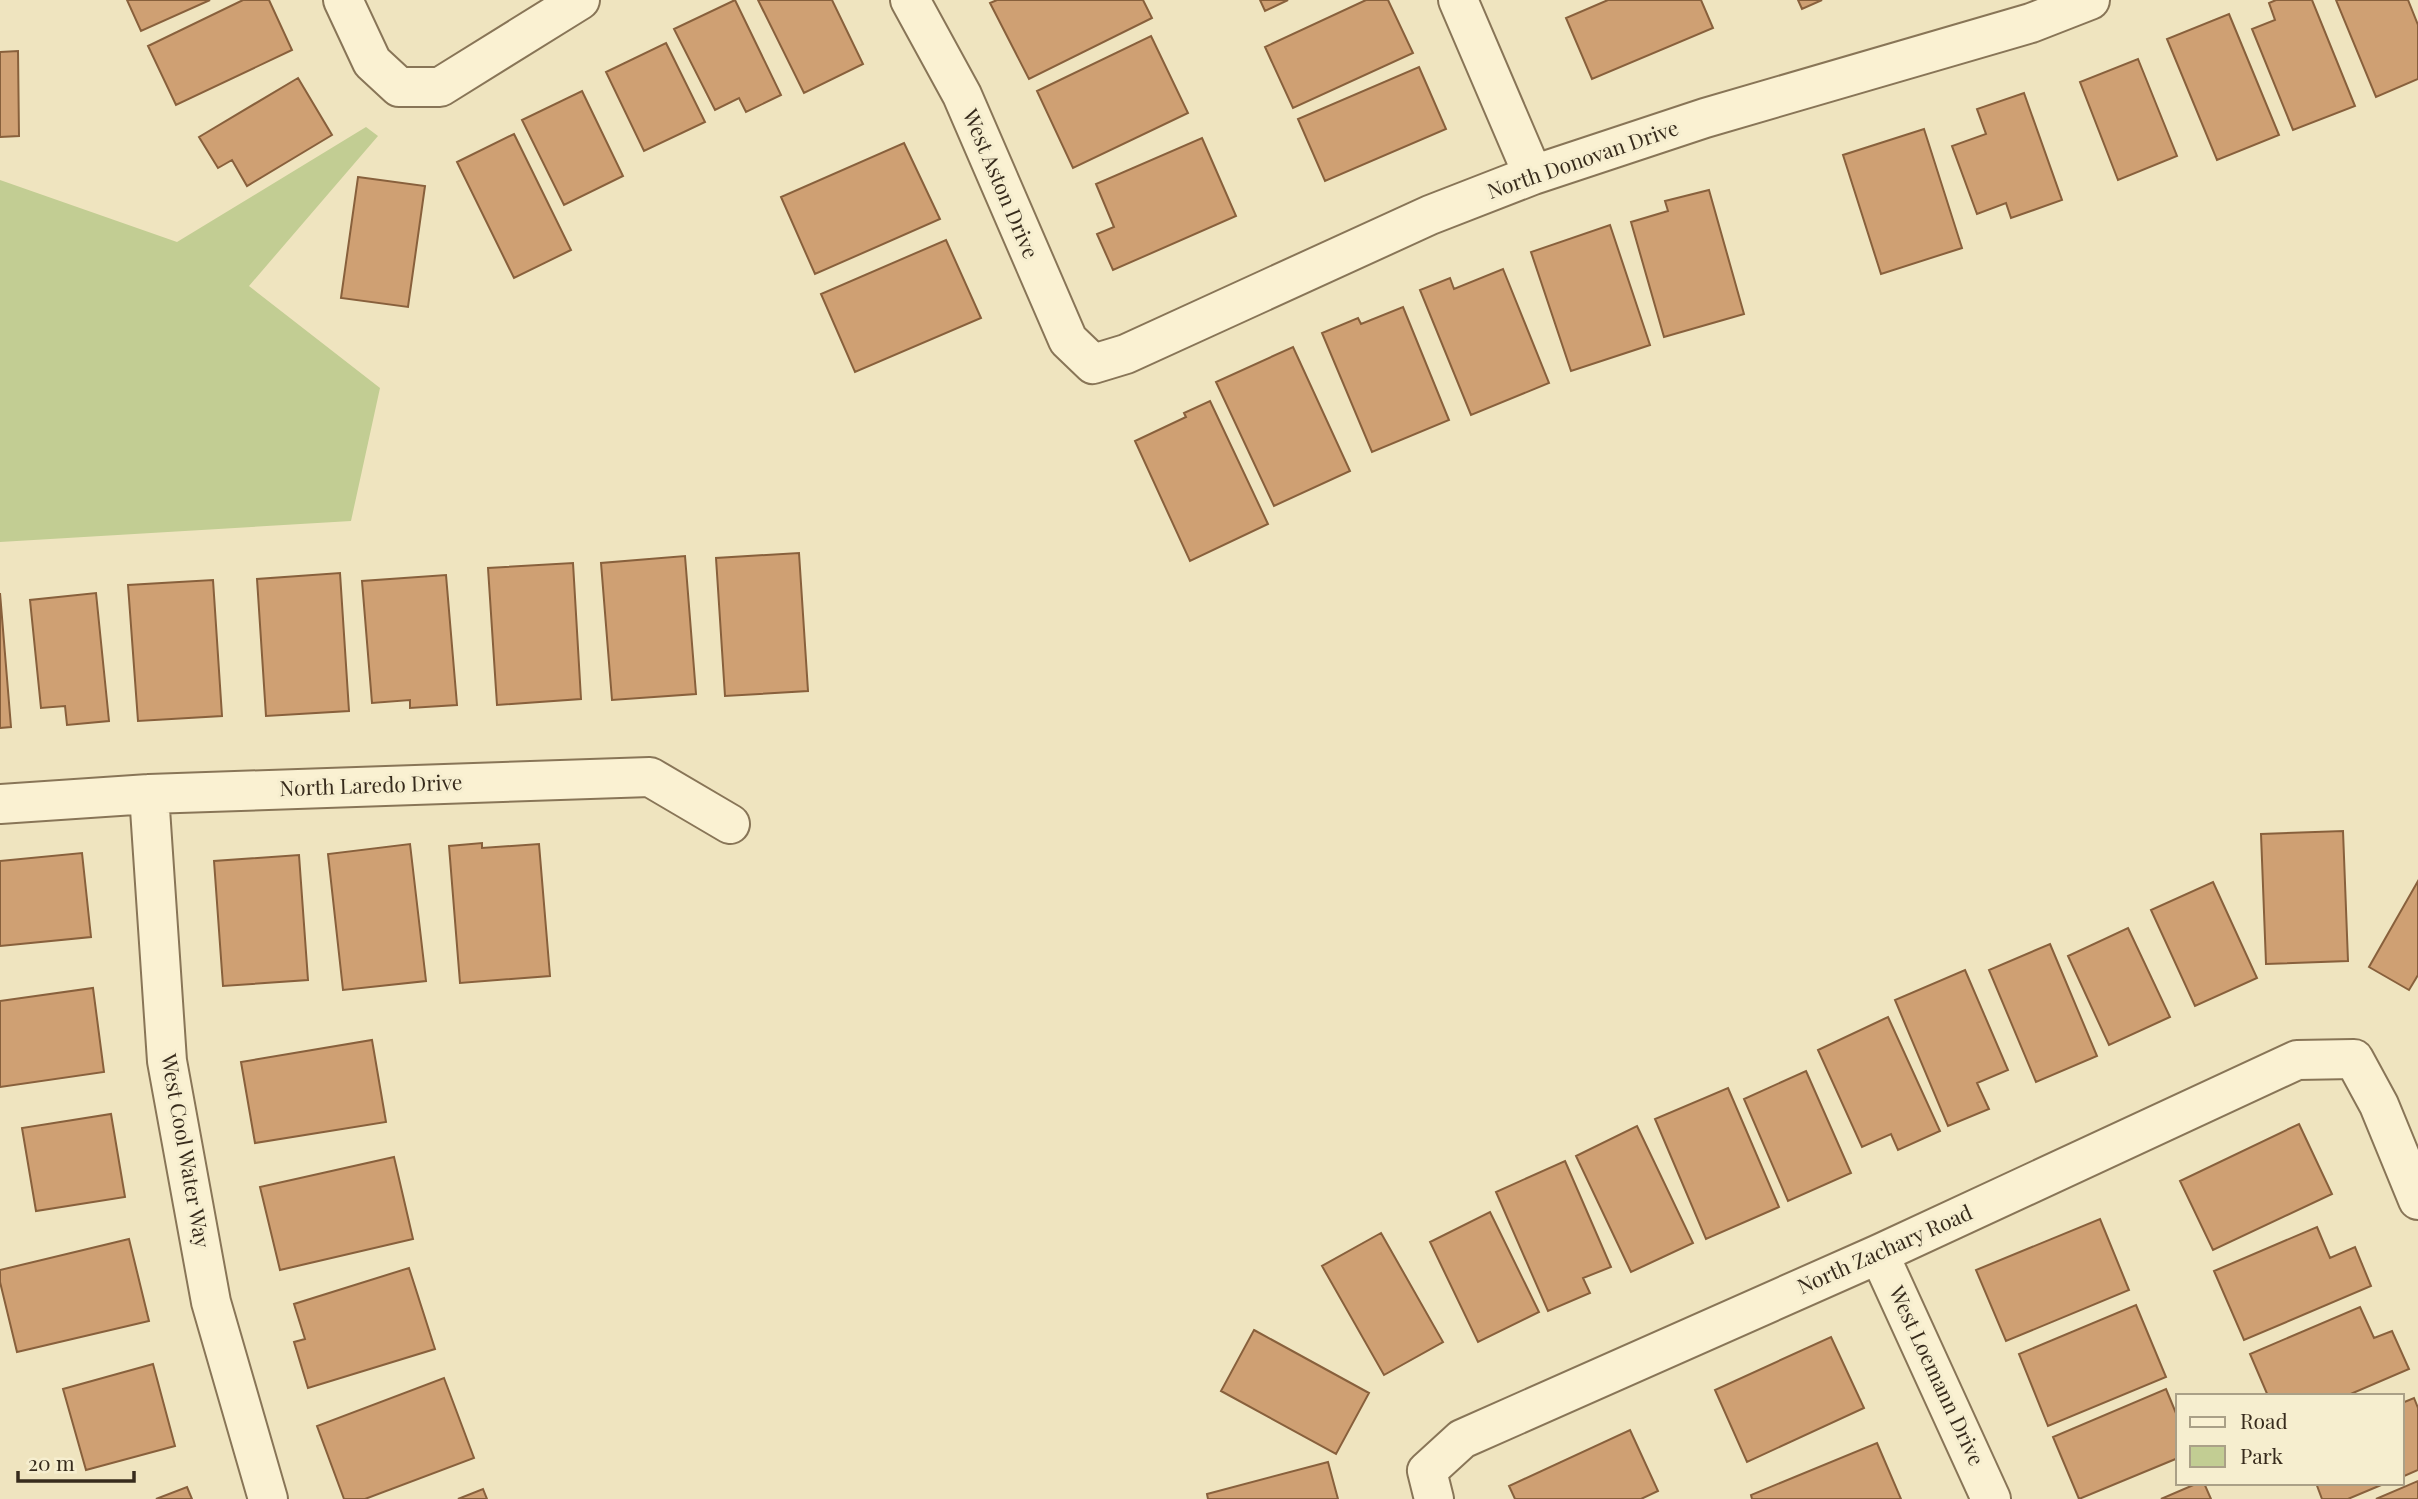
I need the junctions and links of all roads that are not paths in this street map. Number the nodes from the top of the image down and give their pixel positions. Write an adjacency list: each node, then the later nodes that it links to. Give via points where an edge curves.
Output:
1 (343, 0): 2 (street, via 372,62 399,87 440,87)
2 (580, 0)
3 (910, 0): 8 (street, West Aston Drive, via 962,95 1068,341)
4 (1458, 0): 7 (street)
5 (2090, 0): 6 (street, North Donovan Drive)
6 (2026, 12): 7 (street, North Donovan Drive)
7 (1533, 175): 8 (street, North Donovan Drive, via 1430,215 1126,354)
8 (1093, 364)
9 (149, 794): 10 (street, North Laredo Drive); 11 (street, North Laredo Drive, via 650,777); 15 (street, West Cool Water Way, via 167,1061 211,1302)
10 (0, 804)
11 (730, 824)
12 (2418, 1200): 13 (street, North Zachary Road, via 2379,1105 2354,1059 2297,1060)
13 (1880, 1254): 14 (street, North Zachary Road, via 1462,1439); 16 (street, West Loemann Drive)
14 (1431, 1485)
15 (268, 1499)
16 (1991, 1499)

